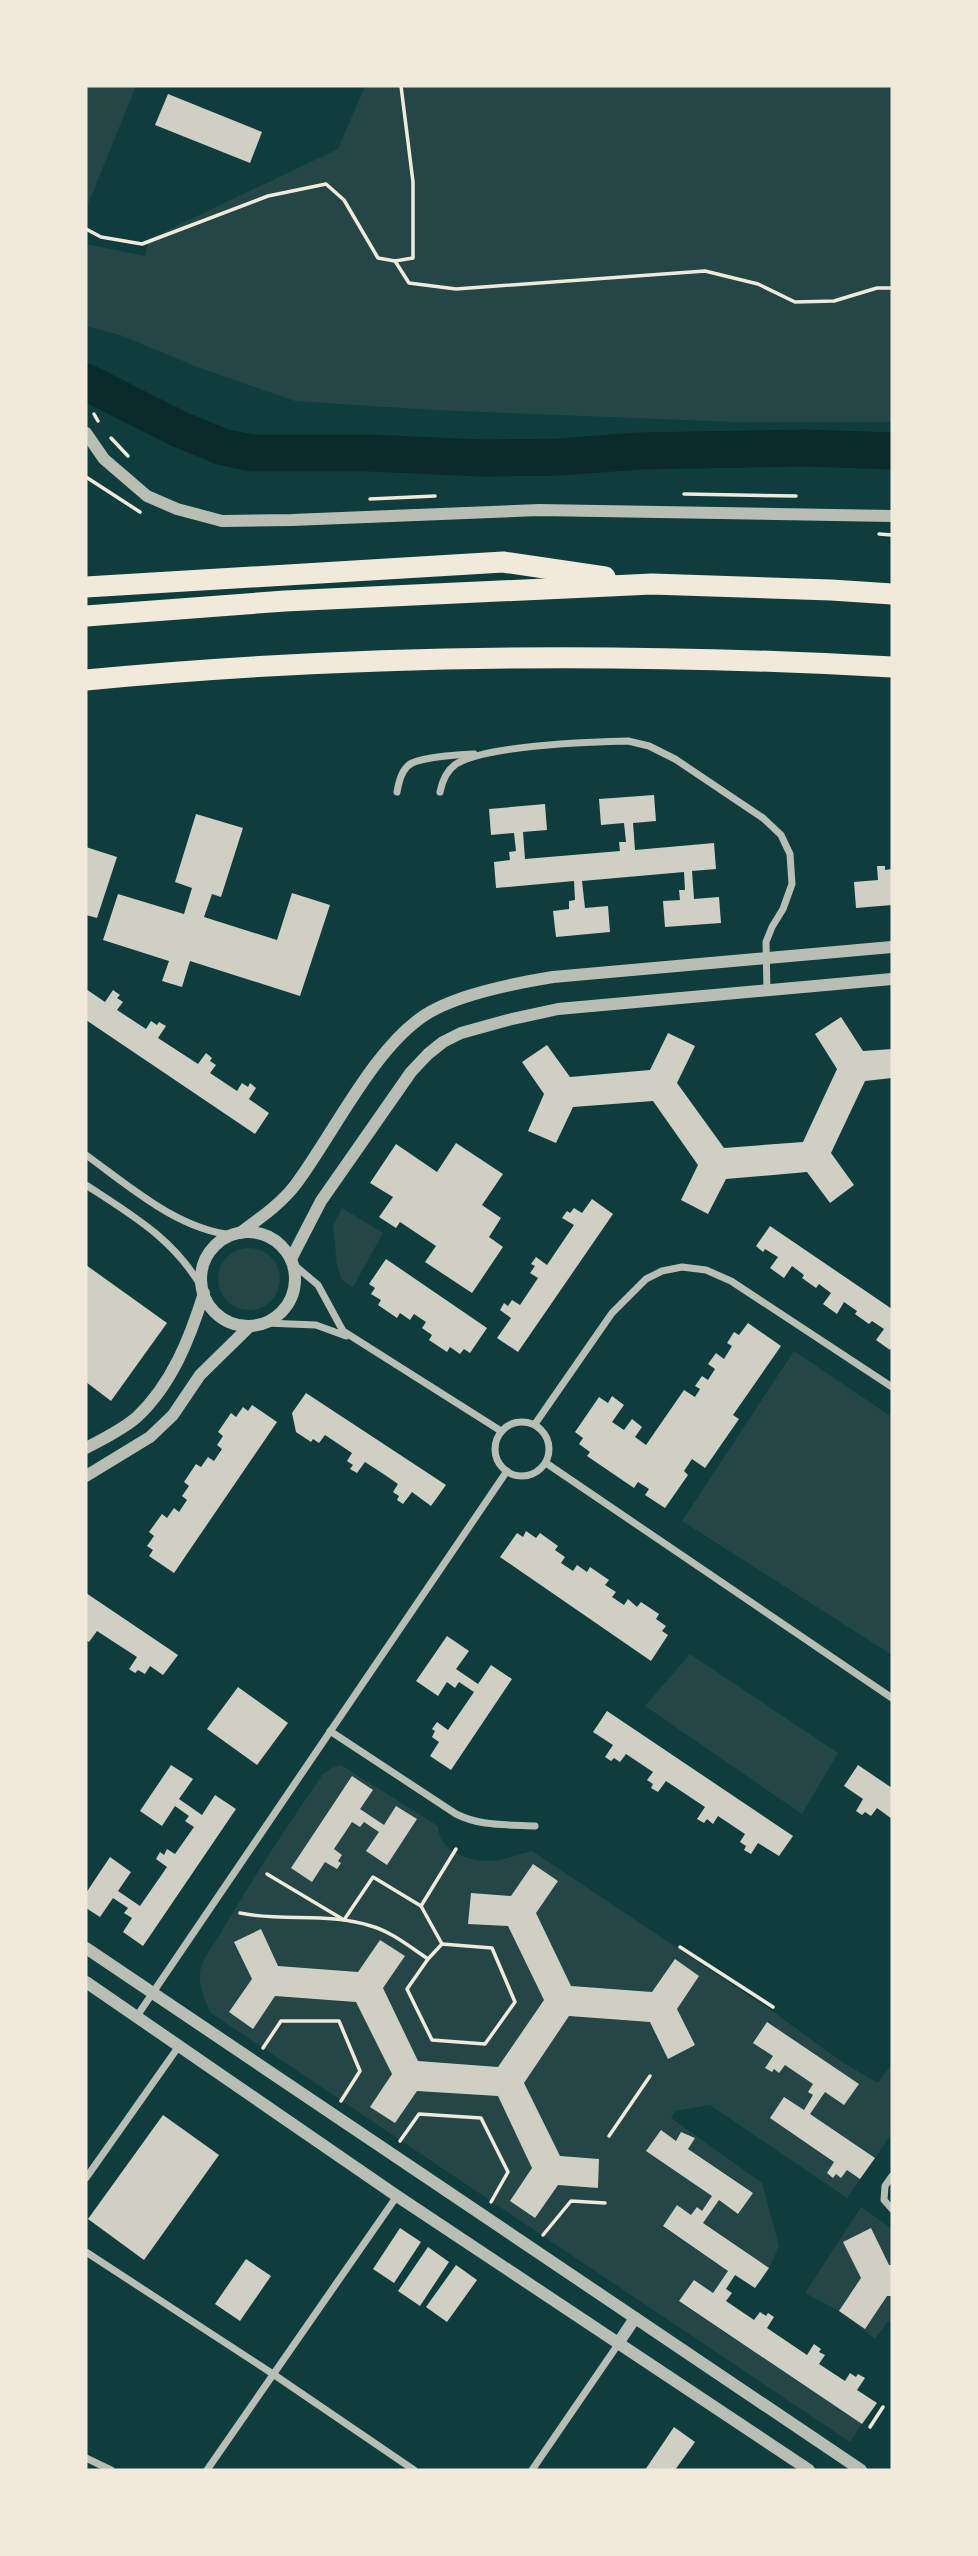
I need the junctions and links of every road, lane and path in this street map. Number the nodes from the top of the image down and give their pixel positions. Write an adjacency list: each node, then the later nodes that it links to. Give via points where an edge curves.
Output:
1 (401, 86): 3 (path, via 413,181 414,258)
2 (86, 229): 3 (path, via 142,244 268,196 326,184 344,200 378,258)
3 (395, 261): 4 (path, via 409,283 456,289 705,271 758,285 795,302 834,301)
4 (892, 288)
5 (94, 414): 6 (path)
6 (99, 422)
7 (105, 431): 9 (path)
8 (86, 433): 14 (street, via 104,459 147,496 222,521 539,510)
9 (136, 464)
10 (674, 494): 12 (path)
11 (438, 496): 13 (path)
12 (796, 496)
13 (366, 499)
14 (892, 516)
15 (652, 584): 16 (highway, via 503,562); 17 (highway); 18 (highway, via 285,601)
16 (86, 587)
17 (892, 594)
18 (86, 616)
19 (892, 667): 20 (highway, via 690,658 484,657 279,664)
20 (86, 680)
21 (492, 751): 22 (street, via 411,763 402,772); 23 (street, via 454,765); 25 (street, via 628,741 649,746 675,758 763,818 781,835 792,869 789,897 766,942)
22 (397, 792)
23 (440, 792)
24 (892, 947): 25 (street)
25 (765, 958): 27 (street); 30 (street, via 553,977 449,1003 426,1015 385,1052 295,1185 271,1210)
26 (892, 979): 27 (street)
27 (767, 990): 31 (street, via 558,1009 461,1033 443,1042 411,1072 321,1201)
28 (86, 1156): 30 (street, via 163,1210 206,1230)
29 (86, 1185): 32 (street, via 151,1227 181,1256)
30 (236, 1234): 31 (street, via 270,1237); 32 (street, via 210,1252 202,1269)
31 (292, 1261): 33 (street, via 295,1287 291,1298 285,1309); 35 (street, via 318,1285 343,1331)
32 (203, 1291): 34 (street, via 221,1317); 39 (street, via 186,1346 153,1399 136,1418)
33 (265, 1323): 34 (street); 35 (street, via 316,1325)
34 (250, 1326): 42 (street, via 200,1374 173,1415 150,1437)
35 (354, 1339): 38 (street)
36 (892, 1387): 37 (street, via 732,1282 706,1270 681,1267 646,1279 612,1313)
37 (535, 1424): 38 (street, via 517,1422); 40 (street, via 550,1446)
38 (501, 1431): 41 (street, via 496,1457)
39 (86, 1448)
40 (546, 1463): 41 (street, via 524,1476); 43 (street)
41 (507, 1471): 44 (street)
42 (86, 1476)
43 (892, 1698)
44 (330, 1731): 45 (street, via 472,1822); 56 (street)
45 (535, 1826)
46 (456, 1849): 48 (path)
47 (267, 1874): 50 (path)
48 (421, 1906): 50 (path, via 373,1877); 51 (path)
49 (240, 1913): 50 (path)
50 (344, 1920): 54 (path, via 391,1934)
51 (442, 1944): 54 (path); 54 (path, via 492,1948 515,2002 485,2043 432,2040 407,1989)
52 (680, 1947): 57 (path)
53 (86, 1948): 56 (street)
54 (428, 1959)
55 (86, 1982): 58 (street)
56 (152, 1993): 58 (street); 73 (street)
57 (773, 2007)
58 (137, 2016): 59 (street)
59 (180, 2046): 66 (street); 67 (street)
60 (263, 2048): 62 (path, via 281,2021 339,2021 360,2071)
61 (650, 2076): 63 (path)
62 (341, 2101)
63 (609, 2136)
64 (400, 2140): 68 (path, via 419,2114 481,2118 508,2172)
65 (892, 2176): 70 (street, via 884,2200)
66 (86, 2178)
67 (397, 2196): 74 (street); 75 (street)
68 (491, 2202)
69 (605, 2203): 71 (path, via 572,2201)
70 (892, 2209)
71 (542, 2236)
72 (86, 2252): 75 (street)
73 (635, 2318): 74 (street); 84 (street)
74 (619, 2342): 82 (street); 83 (street)
75 (273, 2374): 80 (street); 81 (street)
76 (883, 2407): 77 (path)
77 (870, 2427)
78 (86, 2458): 79 (street)
79 (111, 2470)
80 (207, 2470)
81 (414, 2470)
82 (532, 2470)
83 (809, 2470)
84 (861, 2470)

